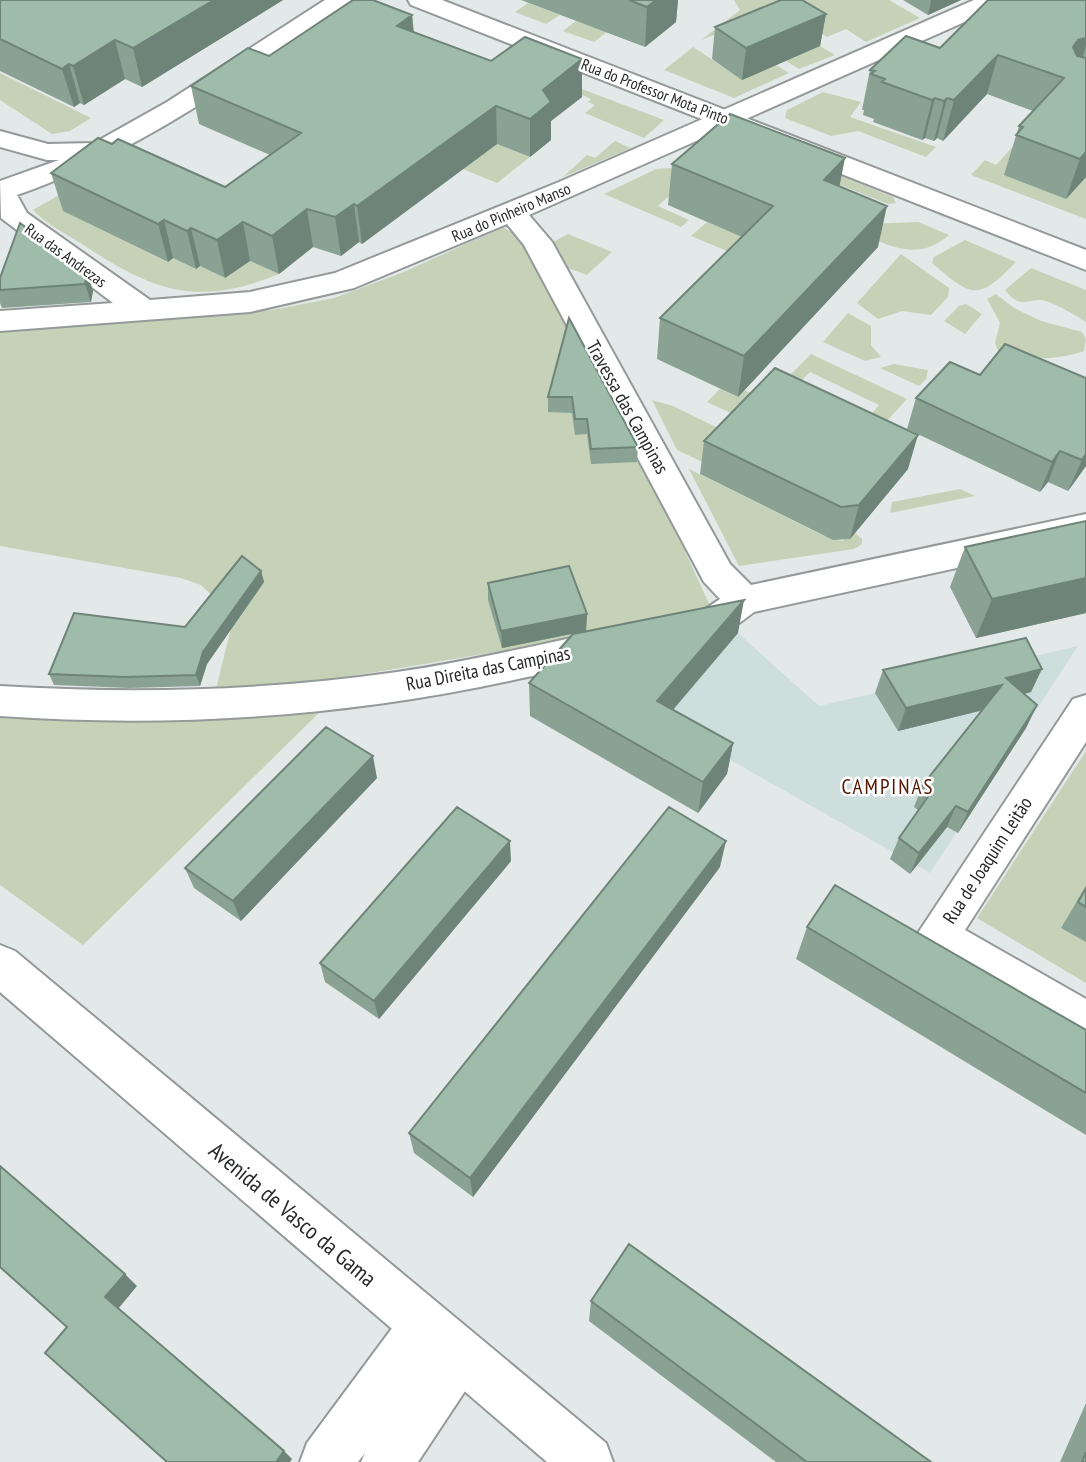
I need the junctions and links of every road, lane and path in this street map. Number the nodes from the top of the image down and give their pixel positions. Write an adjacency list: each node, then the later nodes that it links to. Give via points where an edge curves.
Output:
1 (342, 0): 6 (street)
2 (420, 0): 4 (street, Rua do Professor Mota Pinto)
3 (994, 0): 4 (street, Rua do Pinheiro Manso)
4 (726, 118): 8 (street, Rua do Pinheiro Manso); 9 (street, Rua do Professor Mota Pinto)
5 (0, 139): 6 (street, via 47,152)
6 (105, 147): 7 (street, via 39,180)
7 (0, 191): 10 (street, Rua das Andrezas, via 15,218)
8 (512, 212): 10 (street, Rua do Pinheiro Manso, via 342,281 250,302); 13 (street, Travessa das Campinas, via 542,252 718,573)
9 (1086, 261)
10 (145, 311): 11 (street, Rua do Pinheiro Manso)
11 (0, 321)
12 (1086, 527): 13 (street, Rua Direita das Campinas)
13 (744, 600): 14 (street, Rua Direita das Campinas, via 715,622 372,691 232,703)
14 (0, 702)
15 (1086, 710): 17 (street, Rua de Joaquim Leitão, via 937,936)
16 (0, 965): 18 (street, Avenida de Vasco da Gama)
17 (1086, 1023)
18 (442, 1341): 19 (street); 21 (street, Avenida de Vasco da Gama)
19 (385, 1437): 20 (street)
20 (326, 1462)
21 (587, 1462)

